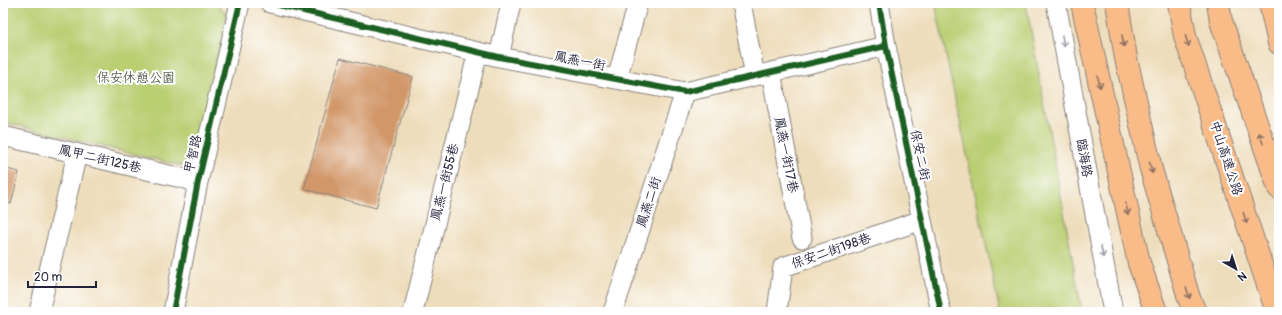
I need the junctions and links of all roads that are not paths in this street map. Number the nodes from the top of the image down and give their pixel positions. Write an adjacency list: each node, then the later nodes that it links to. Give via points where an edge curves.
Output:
1 (240, 3): 22 (street, 甲智路)
2 (270, 3): 15 (street, 鳳燕一街)
3 (511, 3): 16 (street)
4 (638, 3): 18 (street)
5 (741, 3): 17 (street, 鳳燕一街17巷)
6 (879, 3): 14 (street, 保安二街)
7 (1056, 3): 32 (street, 臨海路, one-way to 32)
8 (1082, 3): 33 (highway, one-way to 33, via 1139,263)
9 (1117, 3): 34 (highway, one-way to 34, via 1126,58 1151,169)
10 (1179, 3): 35 (highway, 中山高速公路, one-way to 35, via 1185,36)
11 (1218, 3): 23 (highway, one-way to 11, via 1221,21)
12 (1270, 3): 13 (highway)
13 (1279, 43)
14 (886, 46): 17 (street, 鳳燕一街); 24 (street, 保安二街)
15 (478, 52): 16 (street, 鳳燕一街); 28 (street, 鳳燕一街55巷)
16 (499, 57): 18 (street, 鳳燕一街)
17 (763, 74): 19 (street, 鳳燕一街); 25 (street, 鳳燕一街17巷)
18 (617, 79): 19 (street, 鳳燕一街)
19 (685, 92): 29 (street, 鳳燕二街)
20 (3, 136): 21 (street, 鳳甲二街125巷)
21 (77, 154): 22 (street, 鳳甲二街125巷); 26 (street)
22 (198, 182): 27 (street, 甲智路)
23 (1279, 188)
24 (922, 220): 30 (street, 保安二街198巷, via 783,267); 31 (street, 保安二街)
25 (802, 238)
26 (39, 312)
27 (173, 312)
28 (414, 312)
29 (613, 312)
30 (777, 312)
31 (941, 312)
32 (1113, 312)
33 (1156, 312)
34 (1195, 312)
35 (1277, 312)

